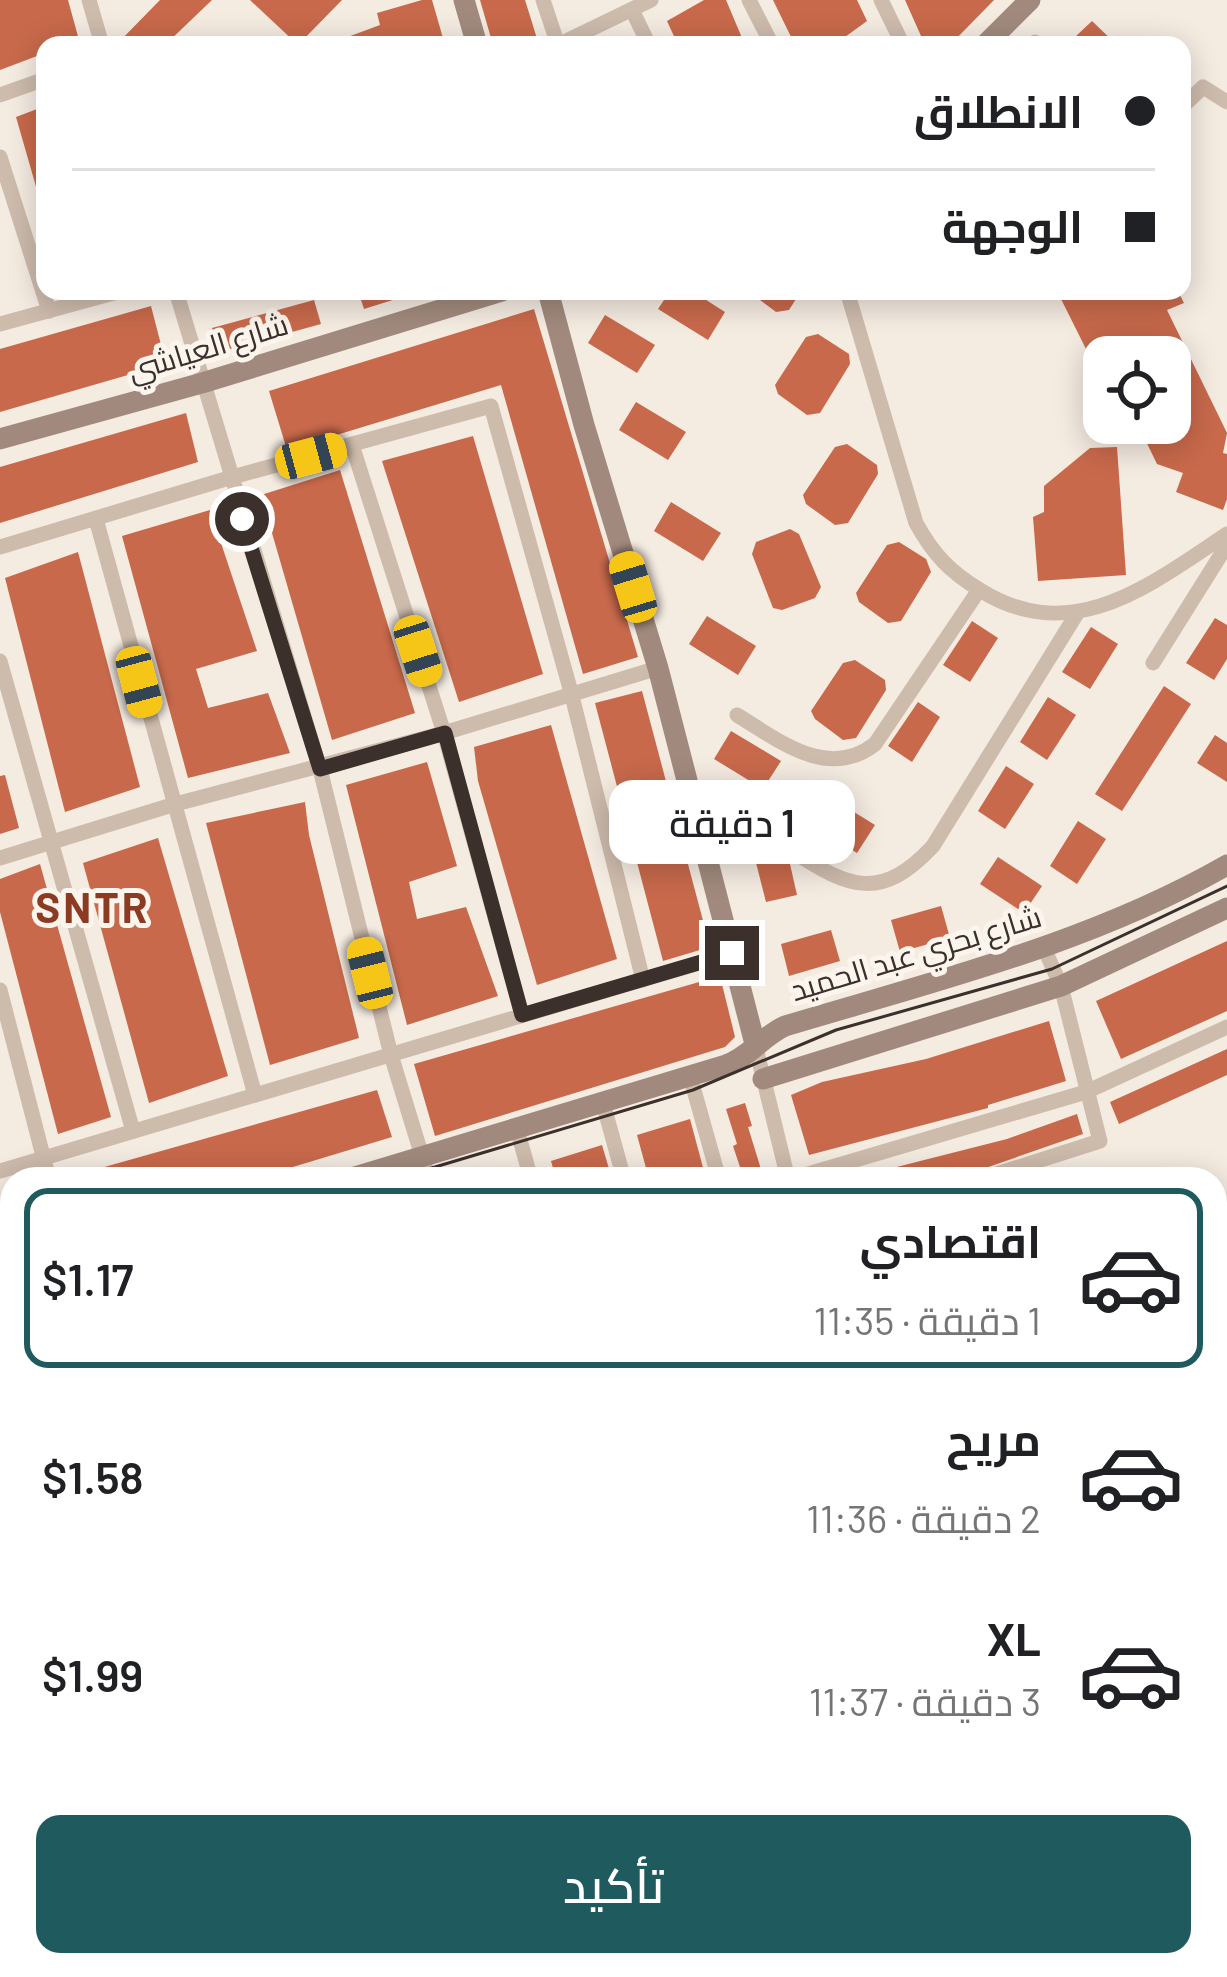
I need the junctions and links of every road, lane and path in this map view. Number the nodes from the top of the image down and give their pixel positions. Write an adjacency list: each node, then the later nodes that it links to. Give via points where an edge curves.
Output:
1 (89, 0): 10 (street)
2 (464, 0): 11 (street)
3 (543, 0): 12 (street)
4 (651, 0): 9 (street)
5 (749, 0): 15 (street)
6 (881, 0): 16 (street)
7 (1030, 0): 8 (street)
8 (1008, 9): 17 (street)
9 (632, 10): 13 (street); 14 (street)
10 (100, 36)
11 (474, 36)
12 (555, 36)
13 (577, 36)
14 (645, 36)
15 (767, 36)
16 (899, 36)
17 (991, 36)
18 (36, 82): 19 (street)
19 (0, 94)
20 (1191, 98): 21 (street, via 1203,87)
21 (1227, 101)
22 (0, 157): 23 (street)
23 (36, 270)
24 (46, 300): 30 (street)
25 (89, 300): 30 (street)
26 (179, 300): 32 (street)
27 (473, 300): 32 (street, شارع العياشي)
28 (551, 300): 44 (street)
29 (850, 300): 40 (street, via 916,523 933,554)
30 (49, 311): 31 (street)
31 (0, 324)
32 (202, 383): 33 (street, شارع العياشي); 35 (street)
33 (0, 439)
34 (352, 446): 35 (street); 45 (street, via 491,406); 47 (street)
35 (229, 478): 36 (street); 48 (street)
36 (96, 518): 39 (street); 49 (street)
37 (1227, 534): 41 (street, via 1116,602)
38 (1227, 545): 43 (street)
39 (0, 548)
40 (979, 590): 41 (street, via 1031,613); 46 (street, via 862,754 819,759)
41 (1076, 614): 51 (street, via 917,862 887,879 854,884)
42 (0, 661): 50 (street)
43 (1153, 663)
44 (658, 668): 45 (street); 56 (street)
45 (571, 692): 47 (street); 57 (street)
46 (737, 715)
47 (445, 733): 48 (street); 60 (street)
48 (320, 769): 49 (street); 63 (street)
49 (172, 805): 50 (street); 67 (street)
50 (50, 843): 52 (street); 70 (street)
51 (792, 851)
52 (0, 858)
53 (1227, 865): 55 (street, شارع بحري عبد الحميد)
54 (1227, 908): 58 (street)
55 (1044, 948): 58 (street); 62 (street, شارع بحري عبد الحميد, via 785,1026)
56 (732, 953): 57 (street); 62 (street)
57 (644, 980): 60 (street)
58 (1061, 986): 65 (street); 66 (street)
59 (0, 990): 71 (street)
60 (522, 1015): 63 (street)
61 (1227, 1027): 66 (street)
62 (755, 1044): 64 (street, شارع بحري عبد الحميد, via 740,1060); 65 (street)
63 (391, 1055): 67 (street); 74 (street)
64 (690, 1076): 68 (street, شارع بحري عبد الحميد); 78 (street)
65 (763, 1078): 79 (street)
66 (1086, 1091): 80 (street); 81 (street, via 1100,1141)
67 (255, 1096): 70 (street)
68 (603, 1103): 69 (street, شارع بحري عبد الحميد); 77 (street)
69 (517, 1129): 75 (street, شارع بحري عبد الحميد); 76 (street)
70 (133, 1132): 71 (street)
71 (45, 1158): 72 (street); 73 (street)
72 (14, 1167)
73 (47, 1167)
74 (426, 1167)
75 (428, 1167)
76 (528, 1167)
77 (621, 1167)
78 (716, 1167)
79 (787, 1167)
80 (830, 1167)
81 (1019, 1167)

